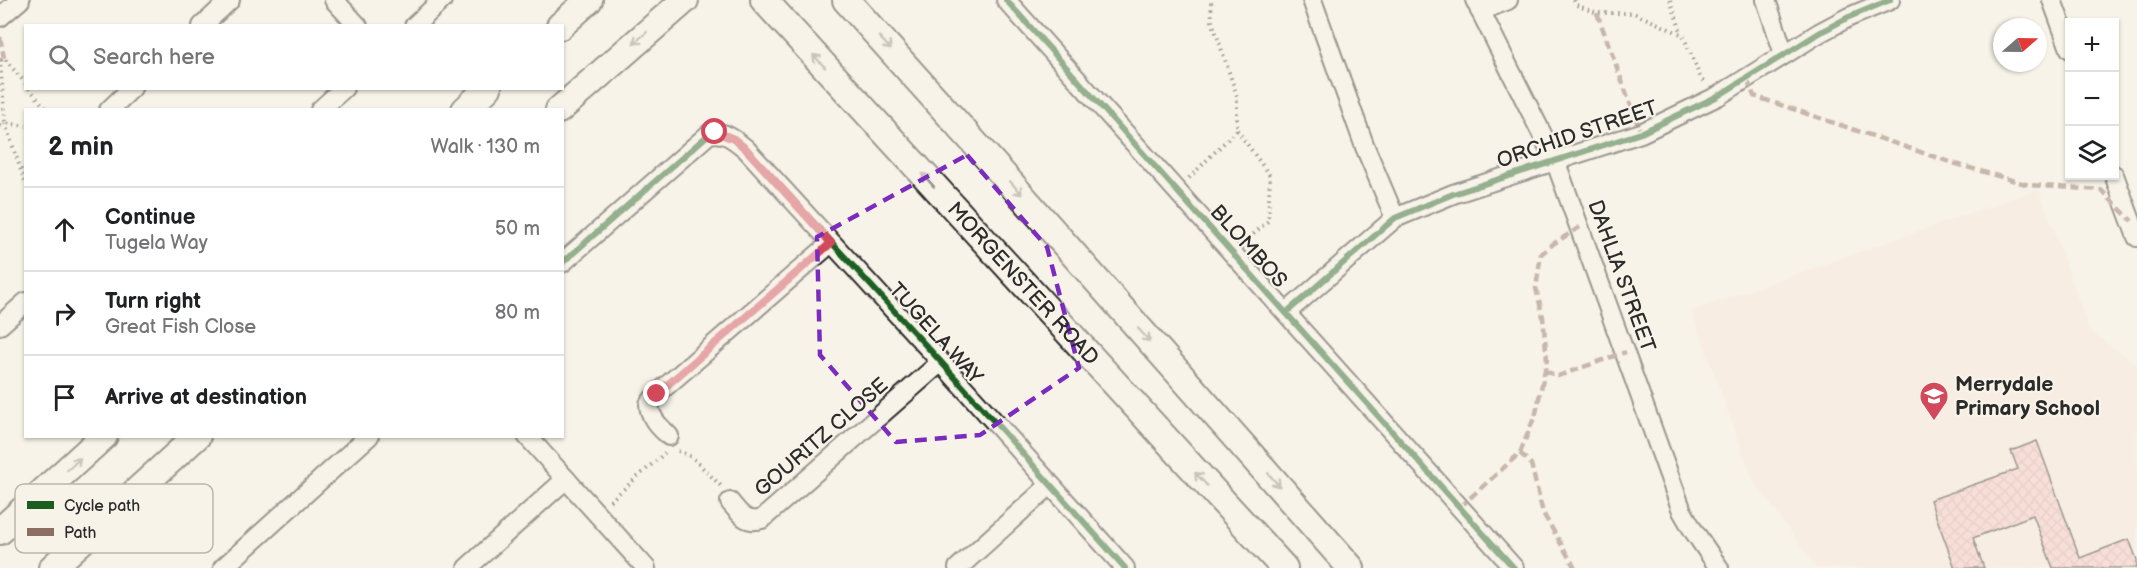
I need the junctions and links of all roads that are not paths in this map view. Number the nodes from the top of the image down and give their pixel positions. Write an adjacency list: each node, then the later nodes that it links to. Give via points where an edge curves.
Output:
1 (20, 0): 16 (street)
2 (230, 0): 17 (street)
3 (334, 0): 18 (street)
4 (442, 0): 19 (street)
5 (589, 0): 20 (main road)
6 (685, 0): 29 (main road, one-way to 29)
7 (764, 0): 60 (main road, MORGENSTER ROAD, one-way to 7)
8 (846, 0): 61 (main road, one-way to 61)
9 (1005, 0): 37 (street, BLOMBOS)
10 (1312, 0): 32 (street)
11 (1508, 0): 15 (street)
12 (1766, 0): 22 (street)
13 (1890, 0): 22 (street, ORCHID STREET, via 1849,17)
14 (2052, 0): 21 (street)
15 (1478, 5): 30 (street, DAHLIA STREET)
16 (0, 17)
17 (204, 24)
18 (356, 24)
19 (416, 24)
20 (562, 24)
21 (2065, 35)
22 (1784, 54): 30 (street, ORCHID STREET, via 1718,96 1641,132)
23 (130, 90): 26 (street)
24 (342, 90): 27 (street)
25 (486, 90): 28 (main road)
26 (111, 108)
27 (322, 108)
28 (467, 108)
29 (561, 108)
30 (1555, 160): 32 (street, ORCHID STREET); 63 (street, DAHLIA STREET, via 1676,494 1693,530)
31 (2117, 180): 33 (street)
32 (1395, 218): 37 (street, ORCHID STREET)
33 (2135, 226)
34 (831, 243): 35 (street, TUGELA WAY, via 746,149 715,132 697,143); 39 (street, TUGELA WAY); 40 (street, via 657,394 649,404 650,413)
35 (564, 261)
36 (24, 304): 38 (street)
37 (1287, 312): 62 (street, BLOMBOS)
38 (0, 325)
39 (940, 362): 48 (street, TUGELA WAY); 49 (street, GOURITZ CLOSE, via 762,519 746,520)
40 (669, 436)
41 (102, 438): 46 (main road, one-way to 41)
42 (195, 438): 47 (main road)
43 (367, 438): 53 (street)
44 (529, 438): 45 (street)
45 (566, 479): 56 (street); 57 (street)
46 (51, 484)
47 (144, 484)
48 (1050, 485): 58 (street); 59 (street, TUGELA WAY)
49 (730, 502)
50 (15, 517): 51 (main road, one-way to 50)
51 (0, 531)
52 (68, 553): 54 (main road)
53 (244, 562): 55 (street)
54 (52, 568)
55 (224, 568)
56 (467, 568)
57 (646, 568)
58 (957, 568)
59 (1125, 568)
60 (1284, 568)
61 (1351, 568)
62 (1514, 568)
63 (1719, 568)

